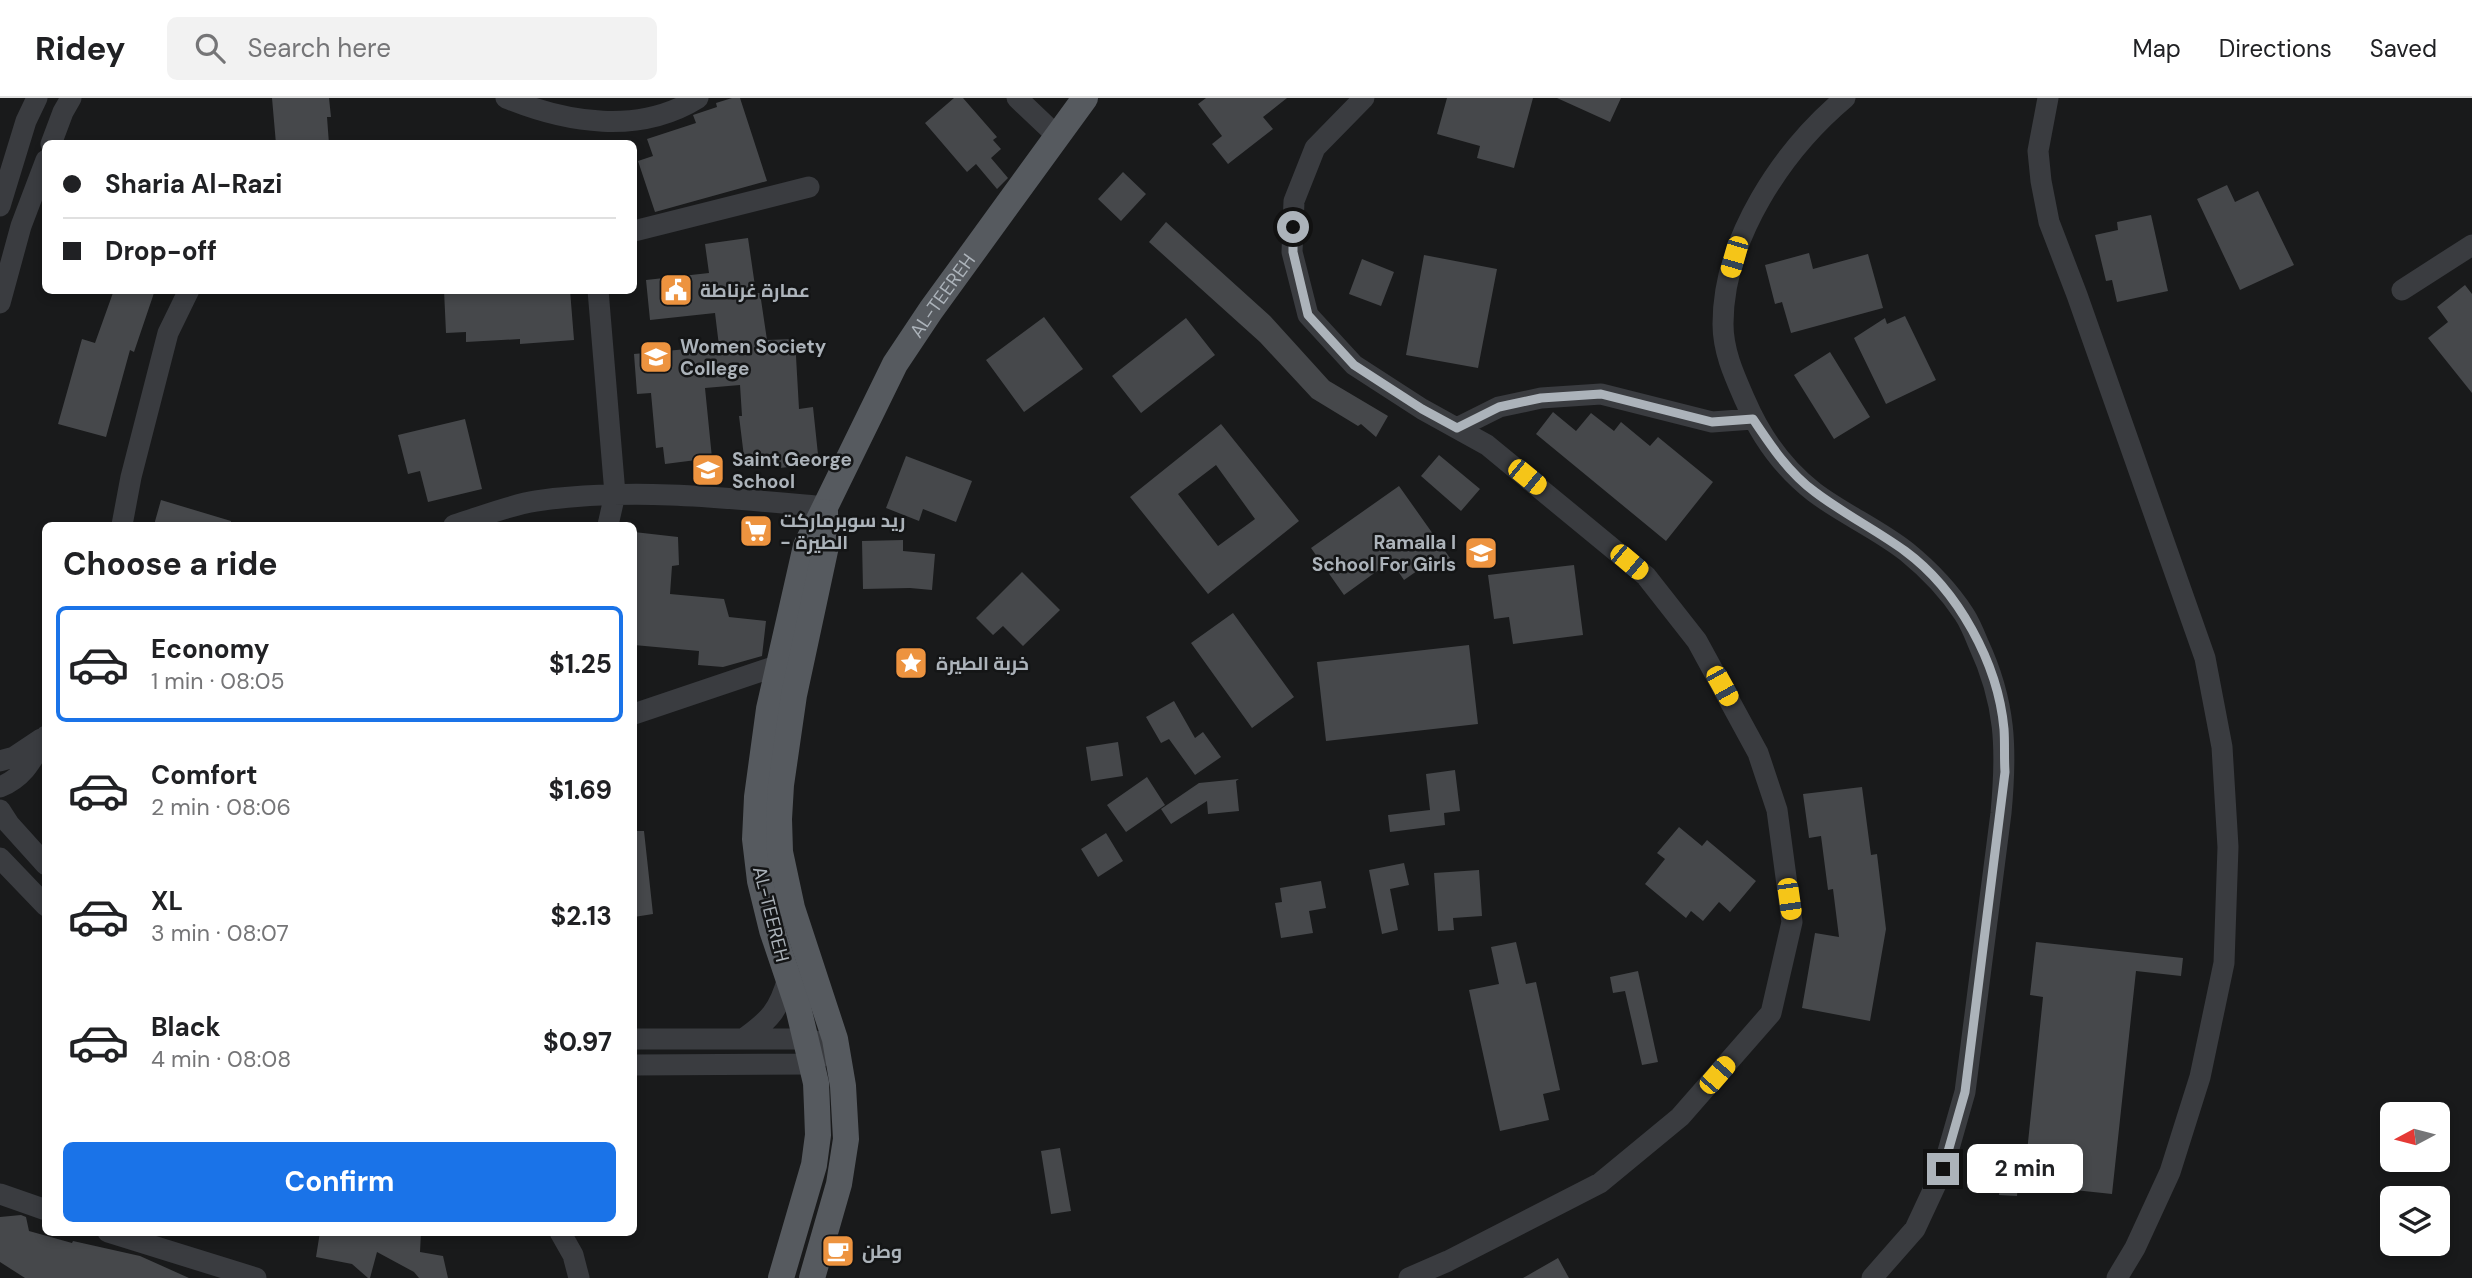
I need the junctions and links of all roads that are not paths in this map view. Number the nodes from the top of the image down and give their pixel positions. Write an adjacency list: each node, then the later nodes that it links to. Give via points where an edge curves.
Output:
1 (37, 98): 14 (street)
2 (71, 98): 11 (street)
3 (506, 98): 4 (street, via 572,120 611,123 650,117)
4 (698, 98)
5 (1017, 98): 10 (street)
6 (1085, 98): 10 (main road, AL-TEEREH)
7 (1364, 98): 22 (street, via 1315,148 1294,201 1293,252 1308,315 1354,365)
8 (1845, 98): 21 (street, via 1762,194 1741,234 1723,325 1728,362)
9 (2048, 98): 55 (street, via 2038,151 2049,222 2205,658 2222,747 2228,835 2224,963 2200,1077 2170,1172)
10 (1056, 135): 24 (main road, AL-TEEREH, via 895,363)
11 (52, 140)
12 (42, 171): 20 (street)
13 (808, 187): 15 (street)
14 (0, 206)
15 (637, 230)
16 (2472, 245): 17 (street)
17 (2402, 290)
18 (187, 294): 25 (street, via 168,333)
19 (598, 294): 23 (street)
20 (0, 303)
21 (1753, 419): 22 (street, via 1712,422 1601,394 1541,398 1499,407); 54 (street, via 1779,458 1813,491 1906,552 1938,580 1965,616 1983,653 2004,727 2001,813 1965,1092 1943,1169 1915,1228)
22 (1457, 428): 53 (street, via 1487,445 1646,576 1697,641 1758,752 1777,810 1792,922 1771,1013 1680,1117 1600,1183)
23 (615, 494): 24 (street, via 705,496); 26 (street, via 534,501); 27 (street)
24 (825, 507): 28 (main road, AL-TEEREH, via 806,546); 42 (main road, AL-TEEREH, via 826,546 793,695 779,819 780,852 792,908)
25 (123, 522)
26 (464, 522)
27 (609, 522)
28 (779, 665): 29 (street); 38 (main road, AL-TEEREH, via 758,785 755,839 760,881)
29 (637, 713)
30 (42, 739): 32 (street)
31 (42, 743): 33 (street, via 18,778)
32 (0, 761)
33 (0, 787)
34 (0, 810): 36 (street)
35 (0, 858): 37 (street)
36 (42, 861)
37 (42, 902)
38 (788, 978): 39 (main road, AL-TEEREH); 41 (street, via 771,1017)
39 (805, 1038): 41 (street); 42 (street); 43 (main road, AL-TEEREH)
40 (637, 1039): 41 (street)
41 (743, 1039)
42 (836, 1045): 43 (street); 52 (main road, AL-TEEREH, via 846,1139 839,1184)
43 (811, 1064): 44 (street); 51 (main road, AL-TEEREH, via 816,1083 816,1155)
44 (637, 1065)
45 (0, 1194): 46 (street)
46 (42, 1209)
47 (121, 1236): 49 (street)
48 (562, 1236): 50 (street)
49 (256, 1278)
50 (579, 1278)
51 (781, 1278)
52 (812, 1278)
53 (1409, 1278)
54 (1872, 1278)
55 (2118, 1278)

